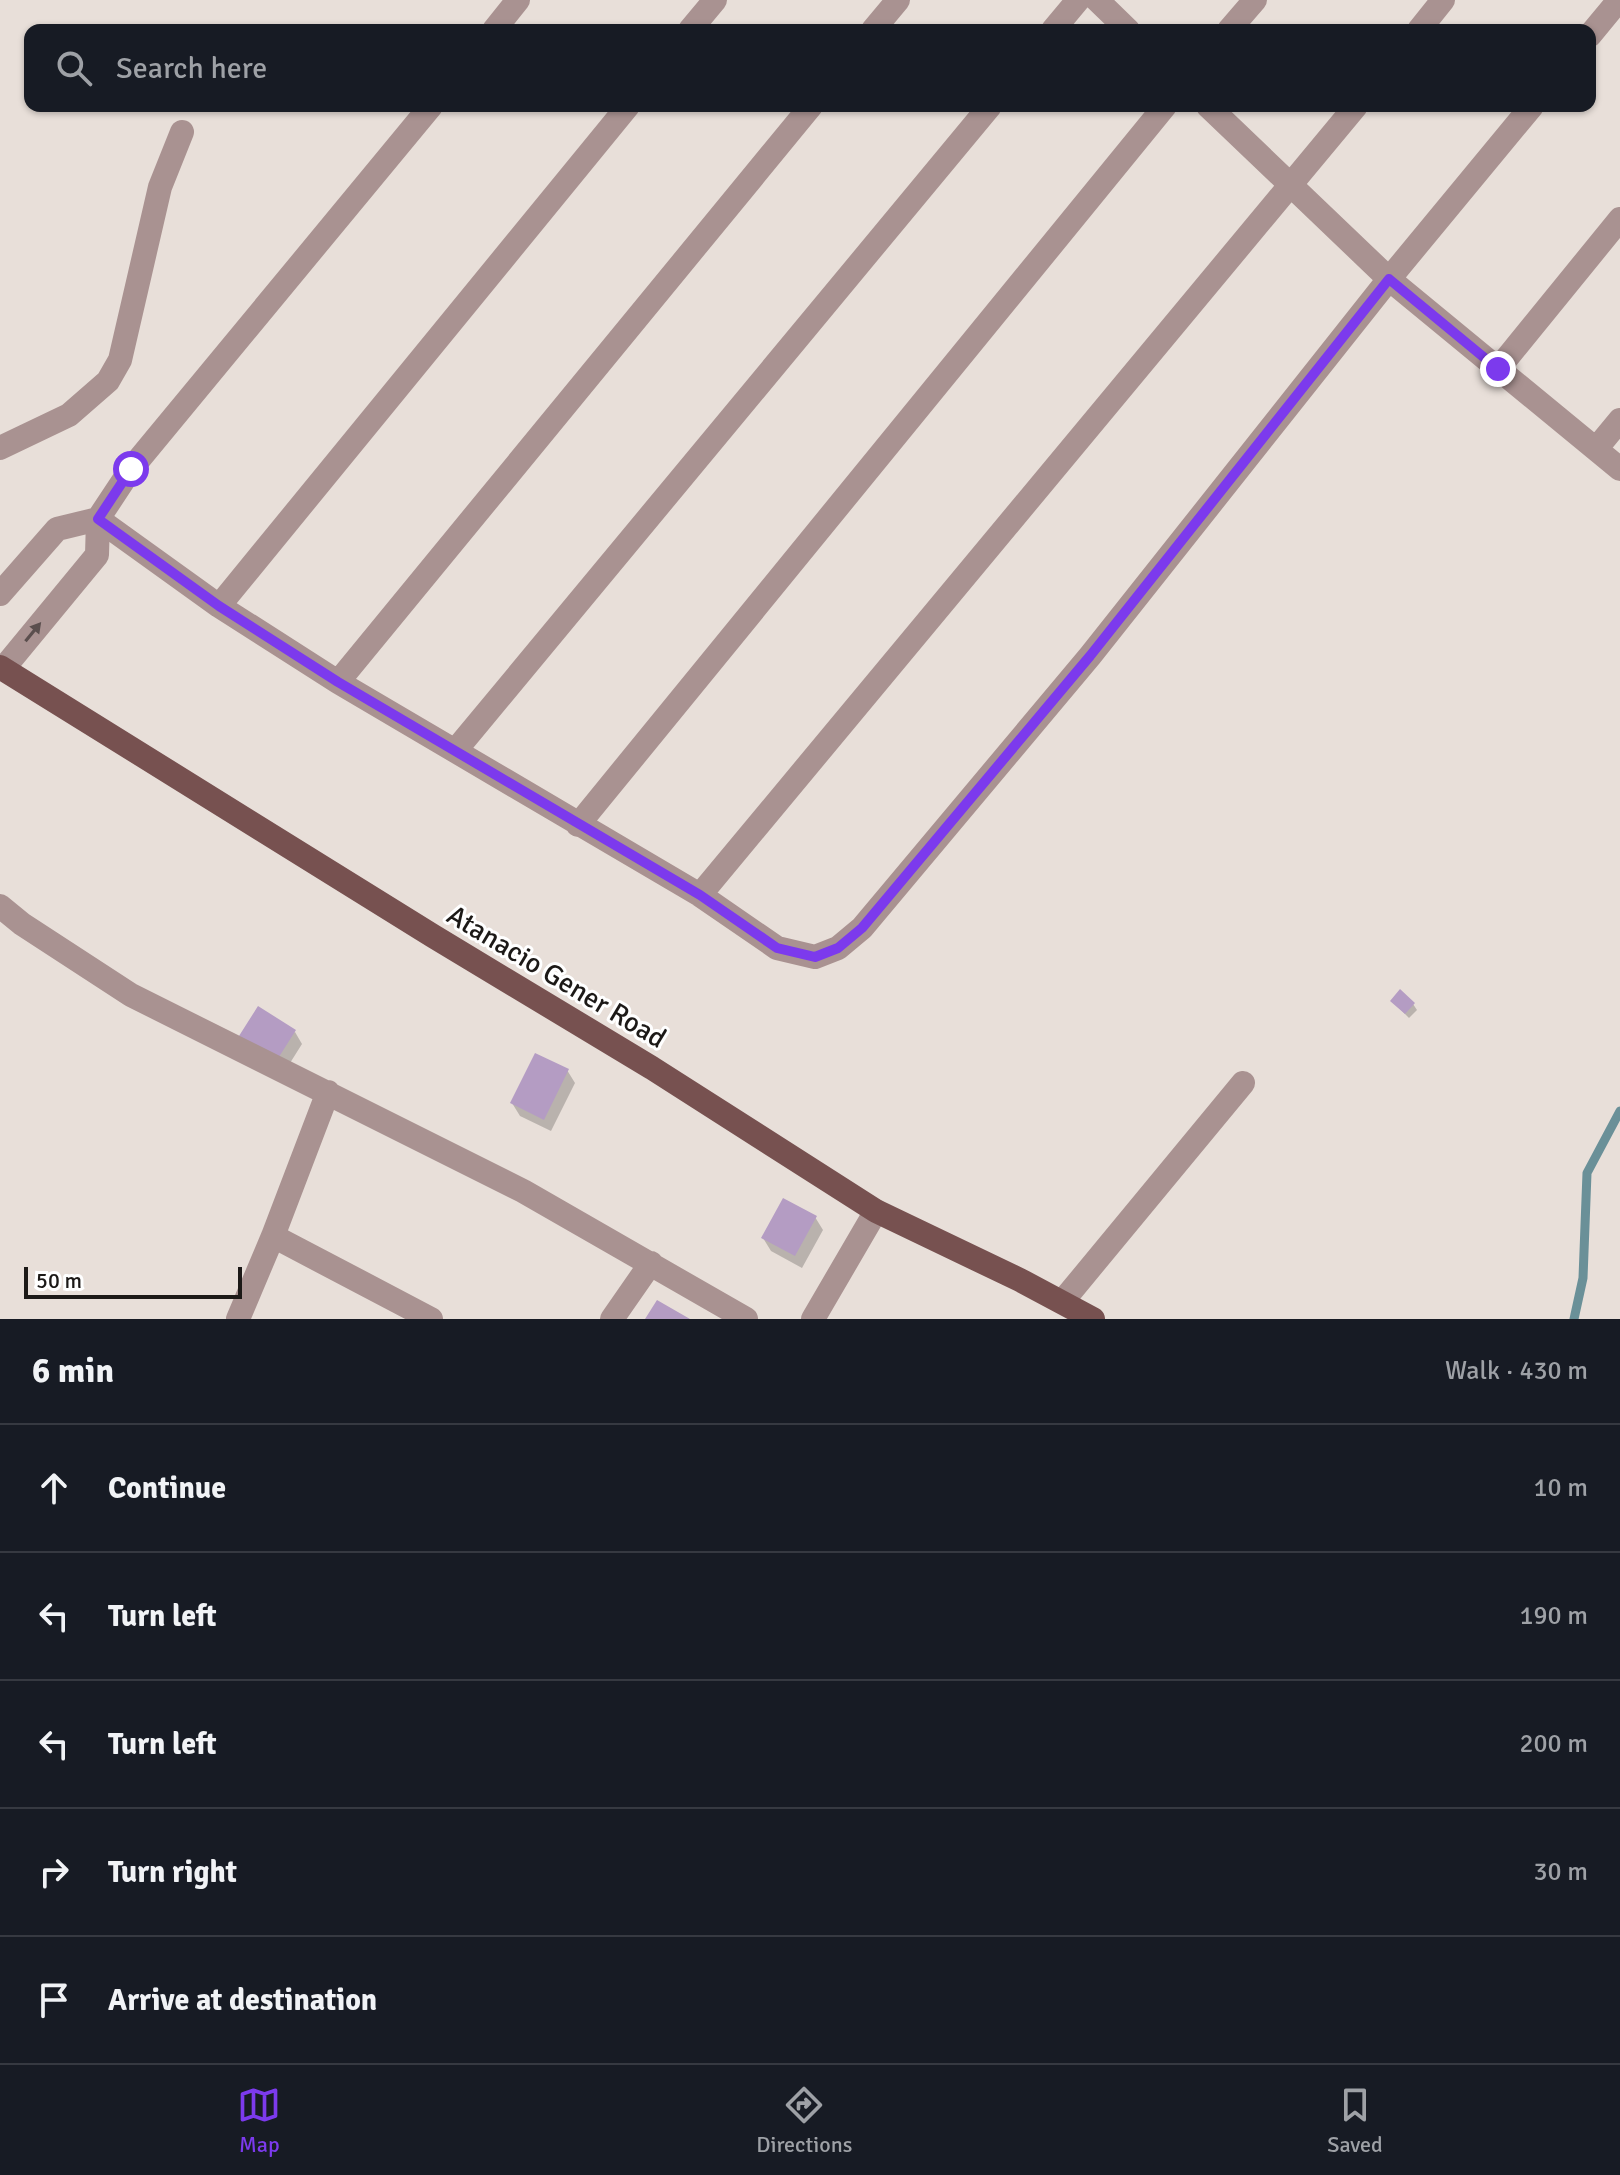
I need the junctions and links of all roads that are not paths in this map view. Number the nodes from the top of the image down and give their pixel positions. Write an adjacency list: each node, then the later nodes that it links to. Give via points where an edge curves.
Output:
1 (518, 0): 9 (street)
2 (715, 0): 10 (street)
3 (898, 0): 11 (street)
4 (1078, 0): 12 (street)
5 (1097, 0): 13 (street)
6 (1255, 0): 14 (street)
7 (1443, 0): 15 (street)
8 (1619, 0): 16 (street)
9 (499, 24)
10 (695, 24)
11 (878, 24)
12 (1058, 24)
13 (1122, 24)
14 (1234, 24)
15 (1424, 24)
16 (1596, 28)
17 (426, 112): 34 (street, via 131,469)
18 (623, 112): 36 (street)
19 (806, 112): 38 (street)
20 (985, 112): 39 (street)
21 (1160, 112): 40 (street)
22 (1214, 112): 26 (street)
23 (1351, 112): 26 (street)
24 (1527, 112): 28 (street)
25 (182, 132): 31 (street, via 160,187 120,360 108,381 69,415)
26 (1291, 185): 28 (street); 41 (street)
27 (1620, 219): 29 (street)
28 (1389, 279): 29 (street); 41 (street, via 1090,656 862,928 838,948 815,957 777,948)
29 (1498, 369): 32 (street)
30 (1620, 420): 32 (street)
31 (0, 448)
32 (1596, 449): 33 (street)
33 (1620, 469)
34 (98, 519): 35 (street, via 57,529); 36 (street); 37 (street, one-way to 34, via 97,555)
35 (0, 594)
36 (219, 606): 38 (street)
37 (2, 668): 45 (main road, Atanacio Gener Road)
38 (338, 682): 39 (street)
39 (455, 751): 40 (street)
40 (578, 825): 41 (street)
41 (700, 895)
42 (0, 906): 44 (street, via 131,995)
43 (1243, 1083): 48 (street)
44 (328, 1092): 46 (street); 47 (street)
45 (876, 1211): 48 (main road, Atanacio Gener Road); 53 (street)
46 (273, 1236): 49 (street); 50 (street)
47 (651, 1263): 51 (street); 52 (street)
48 (1062, 1302): 54 (main road, Atanacio Gener Road)
49 (238, 1319)
50 (431, 1319)
51 (612, 1319)
52 (746, 1319)
53 (813, 1319)
54 (1093, 1319)

